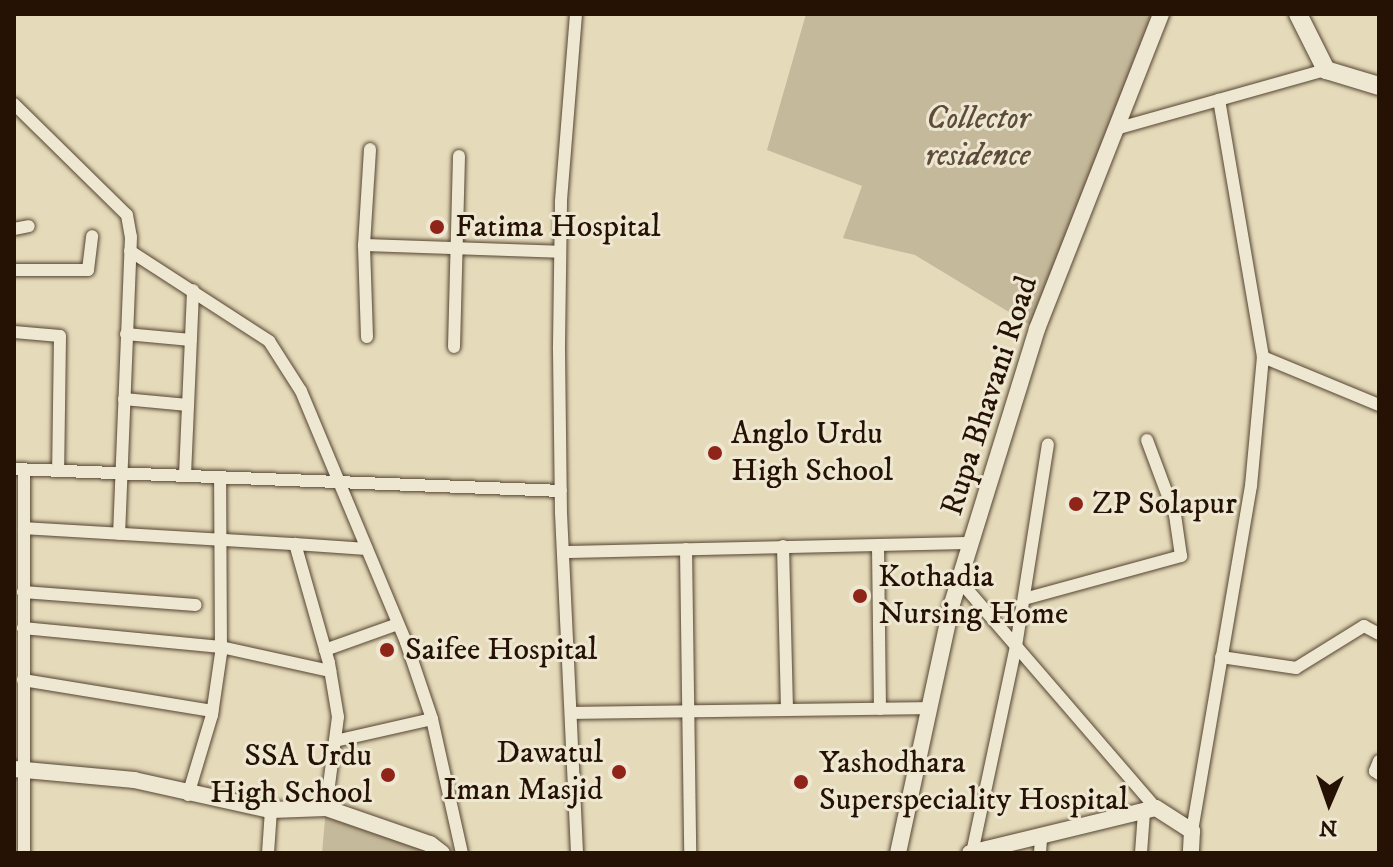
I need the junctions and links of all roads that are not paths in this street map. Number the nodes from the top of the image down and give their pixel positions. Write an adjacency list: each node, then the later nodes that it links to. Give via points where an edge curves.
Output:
1 (576, 14): 17 (street)
2 (1161, 14): 8 (street, Rupa Bhavani Road)
3 (1298, 14): 4 (main road)
4 (1326, 70): 5 (main road); 6 (street)
5 (1379, 86)
6 (1219, 100): 8 (street); 25 (street)
7 (14, 104): 16 (street, via 127,215)
8 (1119, 128): 41 (street, Rupa Bhavani Road, via 1037,329)
9 (370, 149): 14 (street)
10 (459, 156): 15 (street)
11 (29, 226): 12 (street)
12 (14, 229)
13 (92, 236): 18 (street, via 88,270)
14 (364, 245): 15 (street); 22 (street)
15 (457, 249): 17 (street); 24 (street)
16 (130, 251): 19 (street); 21 (street)
17 (560, 252): 37 (street)
18 (14, 270)
19 (193, 290): 23 (street); 36 (street, via 269,341 301,391)
20 (14, 332): 32 (street, via 60,336)
21 (126, 334): 23 (street); 26 (street)
22 (367, 337)
23 (191, 340): 27 (street)
24 (454, 347)
25 (1263, 357): 28 (street); 58 (street, via 1251,486)
26 (124, 399): 27 (street); 33 (street)
27 (188, 405): 34 (street)
28 (1379, 405)
29 (1147, 440): 50 (street, via 1175,515 1181,556)
30 (1048, 445): 50 (street)
31 (19, 470): 32 (street); 38 (street)
32 (58, 471): 33 (street)
33 (121, 474): 34 (street); 39 (street)
34 (185, 475): 35 (street)
35 (220, 479): 36 (street); 40 (street)
36 (340, 485): 37 (street); 45 (street)
37 (561, 491): 47 (street)
38 (24, 528): 39 (street); 49 (street)
39 (119, 534): 40 (street)
40 (220, 540): 42 (street); 56 (street)
41 (971, 543): 44 (street); 48 (street, Rupa Bhavani Road)
42 (295, 544): 45 (street); 57 (street)
43 (783, 546): 44 (street); 46 (street); 63 (street)
44 (878, 546): 62 (street)
45 (367, 549): 52 (street)
46 (686, 549): 47 (street); 65 (street)
47 (564, 552): 66 (street)
48 (959, 580): 55 (street); 61 (street, Rupa Bhavani Road)
49 (23, 592): 51 (street); 53 (street)
50 (1024, 599): 55 (street)
51 (196, 605)
52 (398, 624): 57 (street); 67 (street)
53 (23, 628): 56 (street); 60 (street)
54 (1379, 634): 58 (street, via 1364,626 1296,668)
55 (1016, 646): 75 (street); 85 (street)
56 (221, 647): 59 (street); 64 (street)
57 (325, 650): 59 (street)
58 (1221, 657): 76 (street)
59 (330, 671): 68 (street, via 338,717)
60 (23, 680): 64 (street); 70 (street)
61 (929, 708): 62 (street); 84 (street, Rupa Bhavani Road)
62 (880, 709): 63 (street)
63 (787, 710): 65 (street)
64 (212, 711): 72 (street)
65 (688, 712): 66 (street); 83 (street)
66 (573, 713): 82 (street)
67 (432, 719): 68 (street); 81 (street)
68 (335, 741): 73 (street)
69 (1379, 761): 71 (street)
70 (18, 769): 72 (street, via 134,780); 78 (street)
71 (1379, 774)
72 (188, 795): 74 (street)
73 (326, 808): 74 (street); 80 (street, via 430,844)
74 (271, 810): 79 (street)
75 (1150, 810): 76 (street); 77 (street); 86 (street)
76 (1192, 831): 87 (street)
77 (1041, 845): 85 (street)
78 (24, 853)
79 (268, 853)
80 (442, 853)
81 (462, 853)
82 (577, 853)
83 (690, 853)
84 (898, 853)
85 (971, 853)
86 (1141, 853)
87 (1191, 853)

